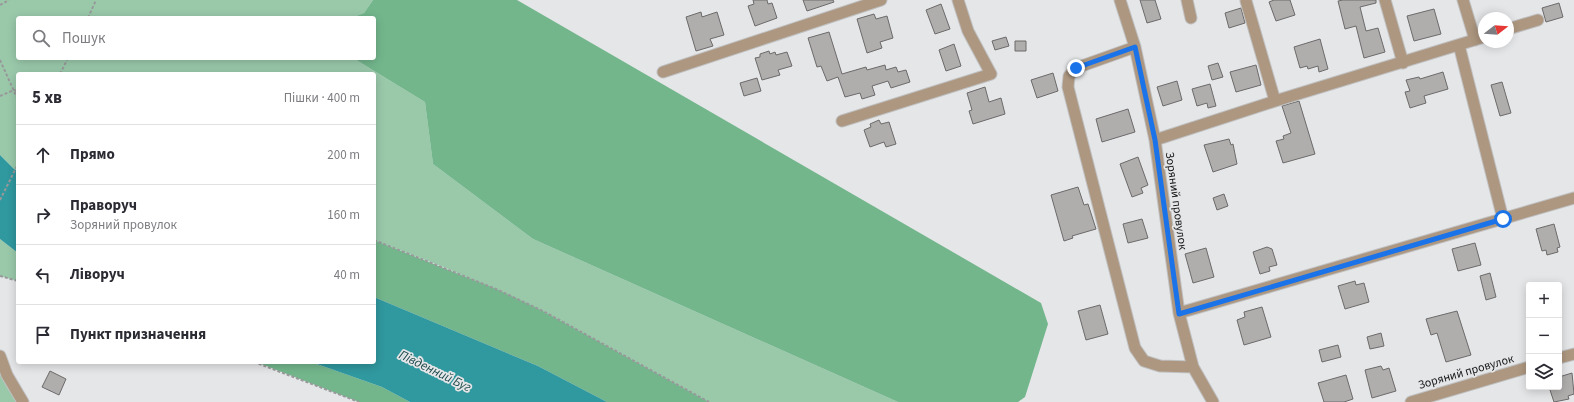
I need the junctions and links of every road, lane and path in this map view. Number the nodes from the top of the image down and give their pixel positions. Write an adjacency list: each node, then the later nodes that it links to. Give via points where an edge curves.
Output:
1 (9, 0): 10 (path)
2 (96, 0): 11 (path)
3 (881, 0): 23 (street)
4 (958, 0): 28 (street, via 968,30 991,74)
5 (1120, 0): 18 (street, Зоряний провулок)
6 (1187, 0): 12 (street)
7 (1246, 0): 27 (street)
8 (1385, 0): 21 (street)
9 (1463, 0): 15 (street)
10 (0, 5)
11 (89, 16)
12 (1192, 18)
13 (1538, 20): 14 (street)
14 (1514, 27)
15 (1478, 36)
16 (1478, 38): 17 (street)
17 (1459, 45): 21 (street); 33 (street)
18 (1135, 47): 29 (street, Зоряний провулок); 42 (street, via 1076,68 1069,76 1068,86 1135,348 1144,361 1160,366)
19 (0, 60): 24 (path)
20 (67, 60): 22 (path)
21 (1403, 63): 27 (street)
22 (61, 72)
23 (663, 72)
24 (14, 90): 25 (path); 26 (path)
25 (16, 95)
26 (0, 96)
27 (1275, 101): 29 (street)
28 (842, 121)
29 (1155, 140): 37 (street, Зоряний провулок)
30 (16, 168): 32 (path)
31 (1574, 198): 33 (street)
32 (0, 200)
33 (1503, 219): 37 (street)
34 (376, 241): 46 (path, via 543,310)
35 (0, 276): 36 (path)
36 (16, 280)
37 (1179, 314): 42 (street, Зоряний провулок)
38 (1574, 354): 40 (street)
39 (0, 356): 44 (street, via 7,375)
40 (1562, 357)
41 (259, 364): 45 (path)
42 (1193, 367): 47 (street, Зоряний провулок)
43 (1526, 368): 48 (street, Зоряний провулок)
44 (23, 402)
45 (358, 402)
46 (709, 402)
47 (1213, 402)
48 (1411, 402)

